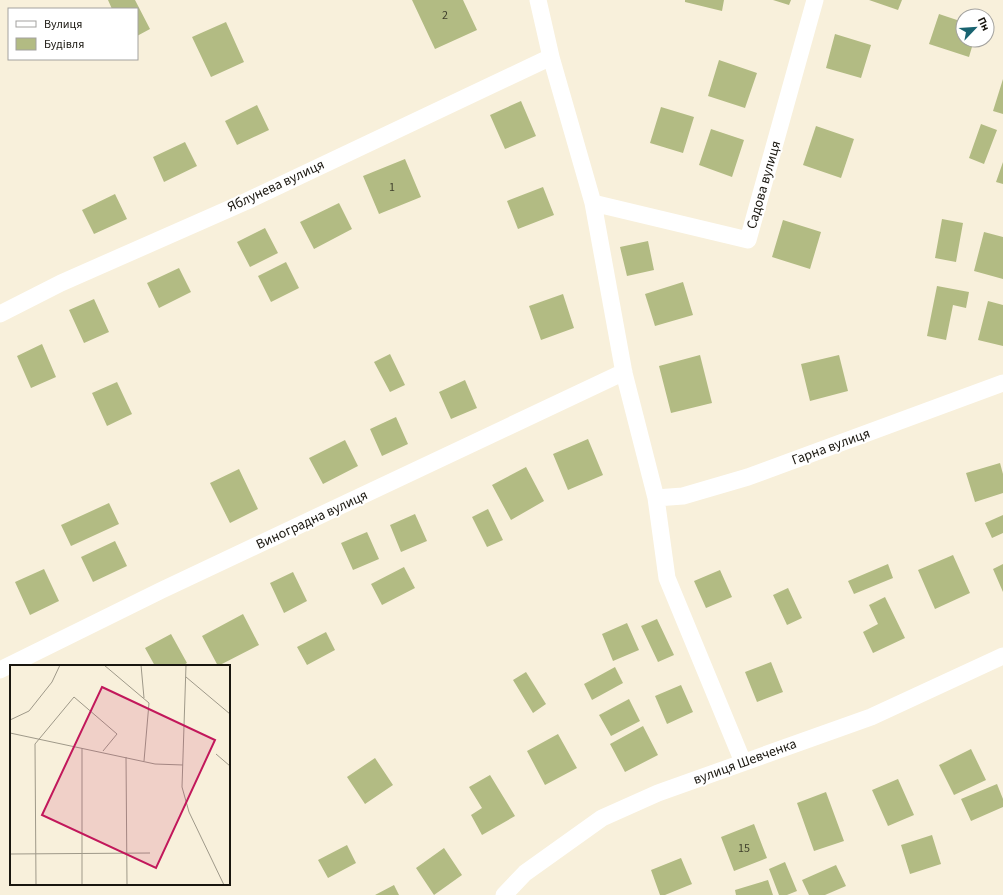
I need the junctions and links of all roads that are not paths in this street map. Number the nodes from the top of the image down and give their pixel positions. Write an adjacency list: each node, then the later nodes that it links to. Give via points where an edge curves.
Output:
1 (538, 0): 3 (street)
2 (815, 0): 4 (street, Садова вулиця, via 748,240)
3 (551, 57): 4 (street); 5 (street, Яблунева вулиця, via 247,201 61,283)
4 (593, 203): 6 (street)
5 (0, 314)
6 (624, 372): 8 (street); 10 (street, Виноградна вулиця)
7 (1003, 383): 8 (street, Гарна вулиця, via 748,478 683,496)
8 (656, 498): 11 (street, via 667,578)
9 (1003, 656): 11 (street, вулиця Шевченка, via 871,717)
10 (4, 666)
11 (743, 762): 12 (street, вулиця Шевченка, via 658,793 602,818 525,873)
12 (504, 895)

